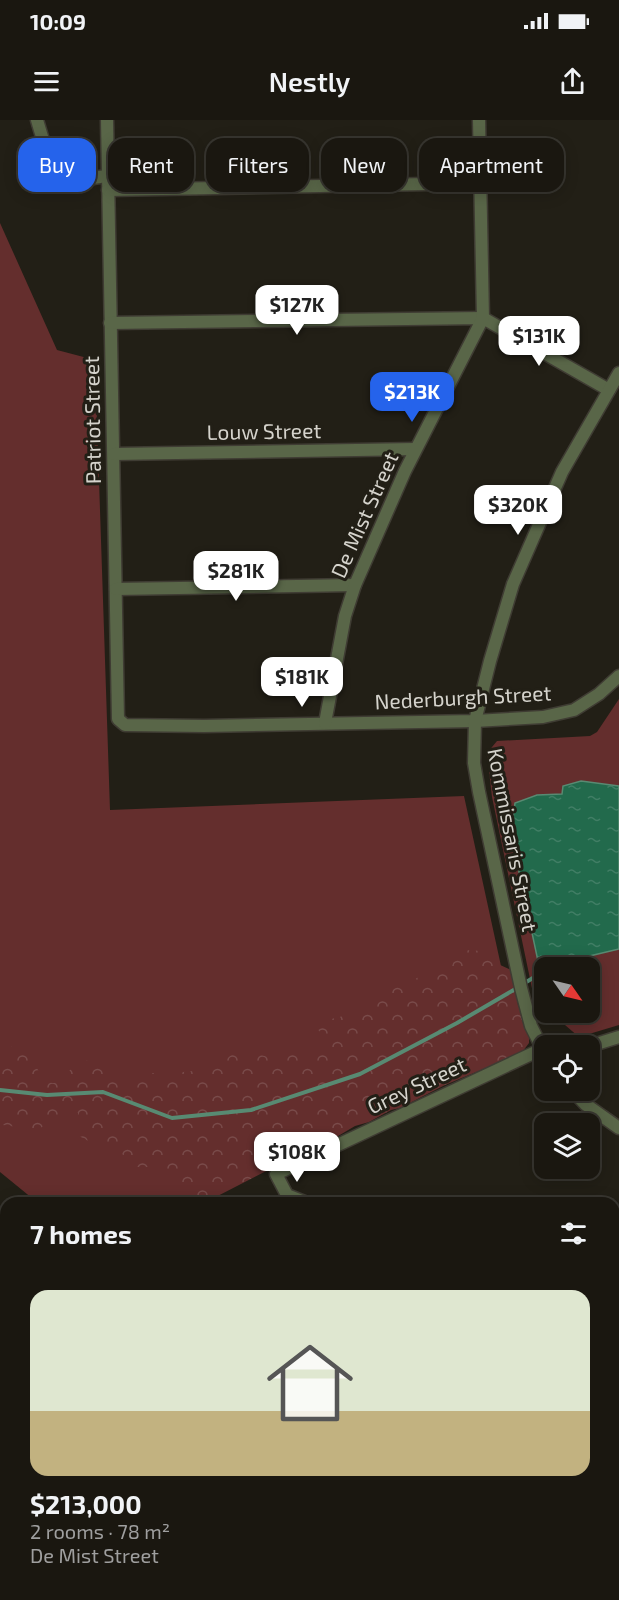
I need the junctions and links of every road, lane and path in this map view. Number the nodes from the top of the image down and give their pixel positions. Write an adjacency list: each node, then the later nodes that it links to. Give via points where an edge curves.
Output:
1 (38, 120): 5 (street, via 52,165 64,178)
2 (107, 120): 5 (street, Patriot Street)
3 (479, 120): 4 (street, De Mist Street)
4 (479, 138)
5 (107, 176): 8 (street, Patriot Street)
6 (419, 184): 7 (street)
7 (194, 188)
8 (108, 190)
9 (108, 192): 12 (street, Patriot Street)
10 (480, 192): 11 (street, De Mist Street)
11 (483, 318): 12 (street); 14 (street); 15 (street, De Mist Street)
12 (110, 323): 16 (street, Patriot Street)
13 (619, 373): 14 (street, Kommissaris Street)
14 (609, 390): 21 (street, Kommissaris Street, via 562,472 513,584)
15 (415, 449): 16 (street, Louw Street); 17 (street, De Mist Street)
16 (114, 454): 18 (street, Patriot Street)
17 (355, 585): 18 (street); 22 (street, De Mist Street, via 345,616)
18 (116, 589): 20 (street, Patriot Street)
19 (619, 676): 21 (street, Nederburgh Street, via 574,710 558,715)
20 (118, 719): 22 (street, Nederburgh Street, via 125,725)
21 (475, 721): 22 (street, Nederburgh Street); 23 (street, Kommissaris Street, via 474,763 479,792)
22 (325, 723)
23 (536, 1035)
24 (619, 1037): 25 (street)
25 (600, 1043)
26 (534, 1054): 29 (street, Grey Street, via 276,1174)
27 (582, 1101): 28 (street)
28 (619, 1128)
29 (292, 1197)

